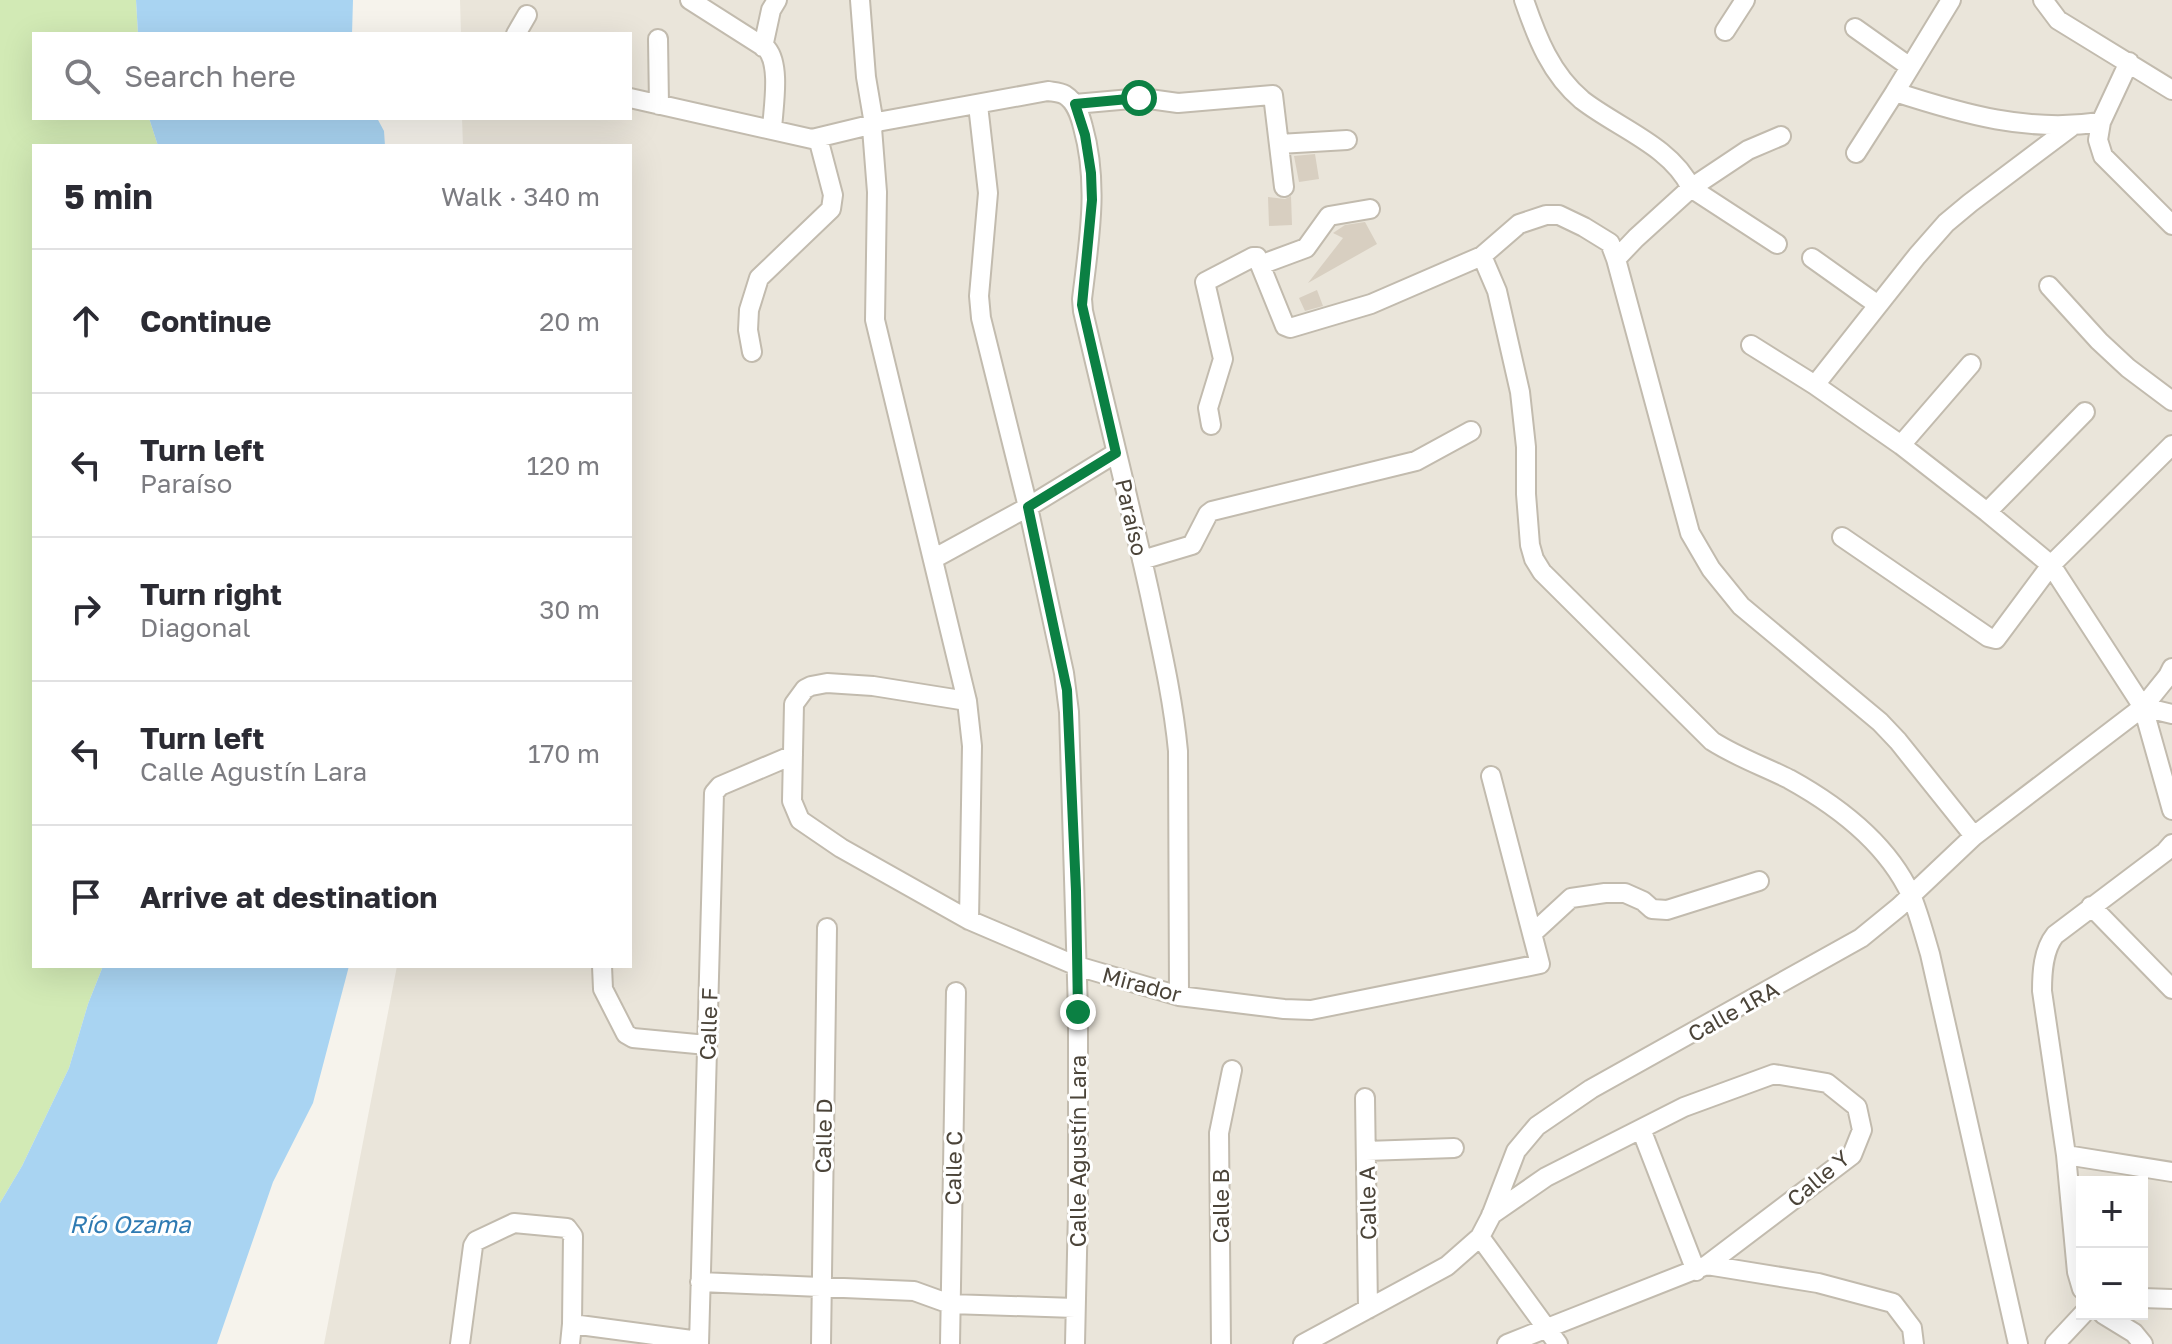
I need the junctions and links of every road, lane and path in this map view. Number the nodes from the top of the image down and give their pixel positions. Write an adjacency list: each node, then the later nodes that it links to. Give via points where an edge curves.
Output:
1 (690, 0): 13 (street)
2 (777, 0): 13 (street)
3 (860, 0): 23 (street)
4 (1524, 0): 32 (street, via 1554,70 1582,99 1660,152)
5 (1745, 0): 10 (street)
6 (1951, 0): 15 (street)
7 (2043, 0): 14 (street, via 2058,20)
8 (527, 15): 11 (street)
9 (1855, 28): 15 (street)
10 (1725, 31)
11 (517, 32)
12 (658, 39): 20 (street)
13 (763, 47): 25 (street, via 774,63)
14 (2129, 62): 16 (street); 22 (street)
15 (1910, 67): 17 (street)
16 (2172, 90)
17 (1895, 92): 24 (street, via 1972,116); 30 (street)
18 (632, 98): 20 (street)
19 (1075, 104): 21 (street, via 1048,91); 29 (street, via 1272,95); 52 (street, Paraíso, via 1092,186 1082,305)
20 (659, 105): 25 (street)
21 (978, 105): 23 (street); 53 (street, Calle Agustín Lara, via 988,193 979,306)
22 (2101, 122): 24 (street); 34 (street, via 2098,140 2103,156)
23 (875, 123): 27 (street); 56 (street, via 875,320)
24 (2071, 127): 41 (street, via 1946,223)
25 (772, 130): 27 (street)
26 (1781, 136): 32 (street, via 1748,150)
27 (818, 138): 43 (street, via 833,195 831,209 759,278 749,310)
28 (1347, 140): 29 (street)
29 (1279, 144): 31 (street)
30 (1856, 153)
31 (1284, 187)
32 (1691, 188): 35 (street); 38 (street)
33 (1370, 209): 39 (street, via 1329,216 1306,248)
34 (2170, 218)
35 (1777, 244)
36 (1482, 256): 38 (street, via 1519,224 1552,214 1610,243); 39 (street, via 1371,304 1290,328); 69 (street, via 1497,291 1520,392 1530,545 1542,572 1712,741 1823,798 1860,828)
37 (1812, 258): 41 (street)
38 (1616, 259): 66 (street, via 1699,552 1741,606 1880,722)
39 (1260, 265): 48 (street, via 1253,257 1205,283 1223,359 1208,408)
40 (2049, 286): 46 (street, via 2099,341)
41 (1878, 305): 45 (street)
42 (1751, 345): 45 (street)
43 (752, 352)
44 (1971, 364): 50 (street)
45 (1815, 385): 50 (street)
46 (2172, 401)
47 (2085, 412): 54 (street)
48 (1211, 425)
49 (1471, 431): 57 (street, via 1416,461 1216,510 1208,514 1192,545)
50 (1901, 445): 54 (street)
51 (2172, 445): 58 (street)
52 (1116, 453): 53 (street); 57 (street, Paraíso)
53 (1028, 507): 56 (street); 74 (street, Calle Agustín Lara, via 1067,690)
54 (1987, 512): 58 (street)
55 (1842, 537): 58 (street, via 1996,639)
56 (933, 559): 60 (street)
57 (1142, 560): 78 (street, Paraíso, via 1178,751)
58 (2051, 565): 61 (street)
59 (2172, 668): 61 (street, Calle 1RA)
60 (967, 701): 63 (street, Mirador, via 873,686 827,683 805,689 794,704); 71 (street, via 972,746)
61 (2143, 707): 62 (street); 65 (street); 66 (street, Calle 1RA)
62 (2172, 714)
63 (793, 755): 71 (street, Mirador, via 792,801 800,820); 79 (street, Calle F, via 714,793)
64 (1491, 776): 73 (street)
65 (2172, 810)
66 (1974, 836): 69 (street, Calle 1RA)
67 (2172, 844): 70 (street)
68 (1759, 881): 73 (street, via 1667,910 1652,909 1625,893 1571,898)
69 (1911, 896): 87 (street, Calle 1RA, via 1861,938 1591,1089 1537,1126 1516,1151); 112 (street, via 1930,954)
70 (2091, 906): 76 (street); 85 (street, via 2050,941 2043,971)
71 (969, 920): 74 (street, Mirador)
72 (827, 928): 92 (street, Calle D)
73 (1533, 933): 78 (street, Mirador, via 1539,965 1311,1010)
74 (1077, 966): 78 (street, Mirador); 96 (street, Calle Agustín Lara)
75 (602, 968): 79 (street, via 603,989 626,1034)
76 (2172, 989)
77 (956, 992): 95 (street, Calle C)
78 (1179, 996)
79 (707, 1045): 91 (street, Calle F)
80 (1232, 1070): 108 (street, Calle B, via 1219,1133)
81 (1365, 1098): 84 (street, Calle A)
82 (1641, 1129): 87 (street, Calle Y, via 1546,1177); 90 (street); 90 (street, Calle Y, via 1774,1074 1827,1083 1857,1107 1862,1130 1852,1155)
83 (1454, 1148): 84 (street)
84 (1366, 1151): 97 (street, Calle A)
85 (2066, 1155): 86 (street); 89 (street)
86 (2172, 1172)
87 (1491, 1216): 88 (street, Calle 1RA)
88 (1480, 1237): 97 (street, Calle 1RA, via 1447,1266); 101 (street)
89 (2076, 1261)
90 (1701, 1268): 101 (street, Calle Y); 111 (street, via 1818,1283 1893,1303 1912,1328)
91 (700, 1282): 92 (street); 102 (street, Calle F)
92 (821, 1288): 95 (street, via 914,1291); 105 (street, Calle D)
93 (2148, 1298): 94 (street)
94 (2172, 1299)
95 (950, 1304): 96 (street); 106 (street, Calle C)
96 (1075, 1308): 107 (street, Calle Agustín Lara)
97 (1368, 1309): 109 (street, Calle 1RA)
98 (2077, 1320): 113 (street)
99 (2113, 1320): 114 (street)
100 (572, 1324): 102 (street); 103 (street, via 571,1231 509,1223 471,1249); 104 (street)
101 (1553, 1337): 110 (street, Calle Y)
102 (699, 1342)
103 (460, 1344)
104 (570, 1344)
105 (821, 1344)
106 (950, 1344)
107 (1075, 1344)
108 (1221, 1344)
109 (1303, 1344)
110 (1507, 1344)
111 (1914, 1344)
112 (2018, 1344)
113 (2055, 1344)
114 (2143, 1344)

